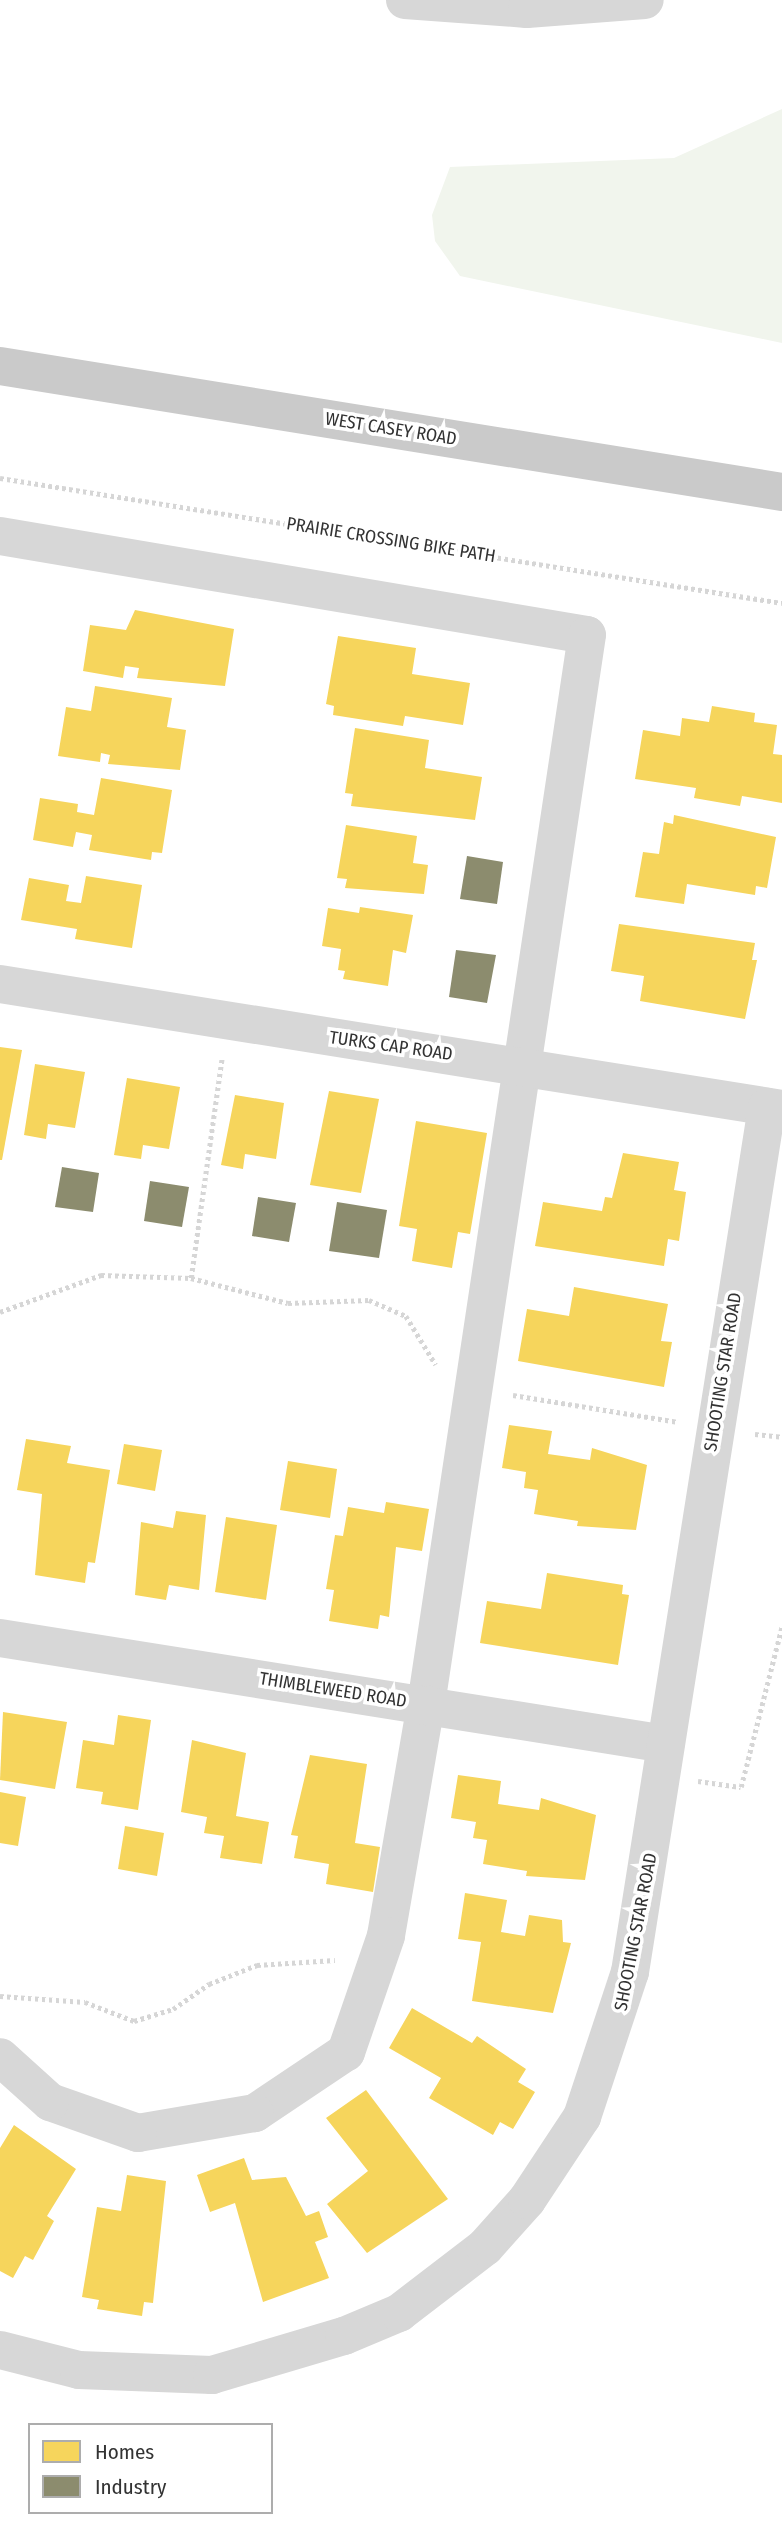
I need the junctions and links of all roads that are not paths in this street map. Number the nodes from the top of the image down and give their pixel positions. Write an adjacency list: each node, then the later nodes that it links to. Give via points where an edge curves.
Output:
1 (405, 0): 2 (street, via 527,9)
2 (645, 0)
3 (0, 366): 4 (main road, WEST CASEY ROAD)
4 (782, 492)
5 (0, 536): 7 (street, via 587,635)
6 (0, 984): 7 (street, TURKS CAP ROAD)
7 (525, 1066): 8 (street, TURKS CAP ROAD); 10 (street)
8 (775, 1108): 11 (street, SHOOTING STAR ROAD, via 713,1428)
9 (0, 1637): 10 (street, THIMBLEWEED ROAD)
10 (426, 1704): 11 (street, THIMBLEWEED ROAD); 12 (street, via 378,1961 346,2052 256,2113 138,2133 50,2102)
11 (664, 1761): 13 (street, SHOOTING STAR ROAD, via 631,1972 606,2059 554,2162 475,2256 399,2313 279,2360 212,2375 79,2370)
12 (0, 2057)
13 (0, 2350)

